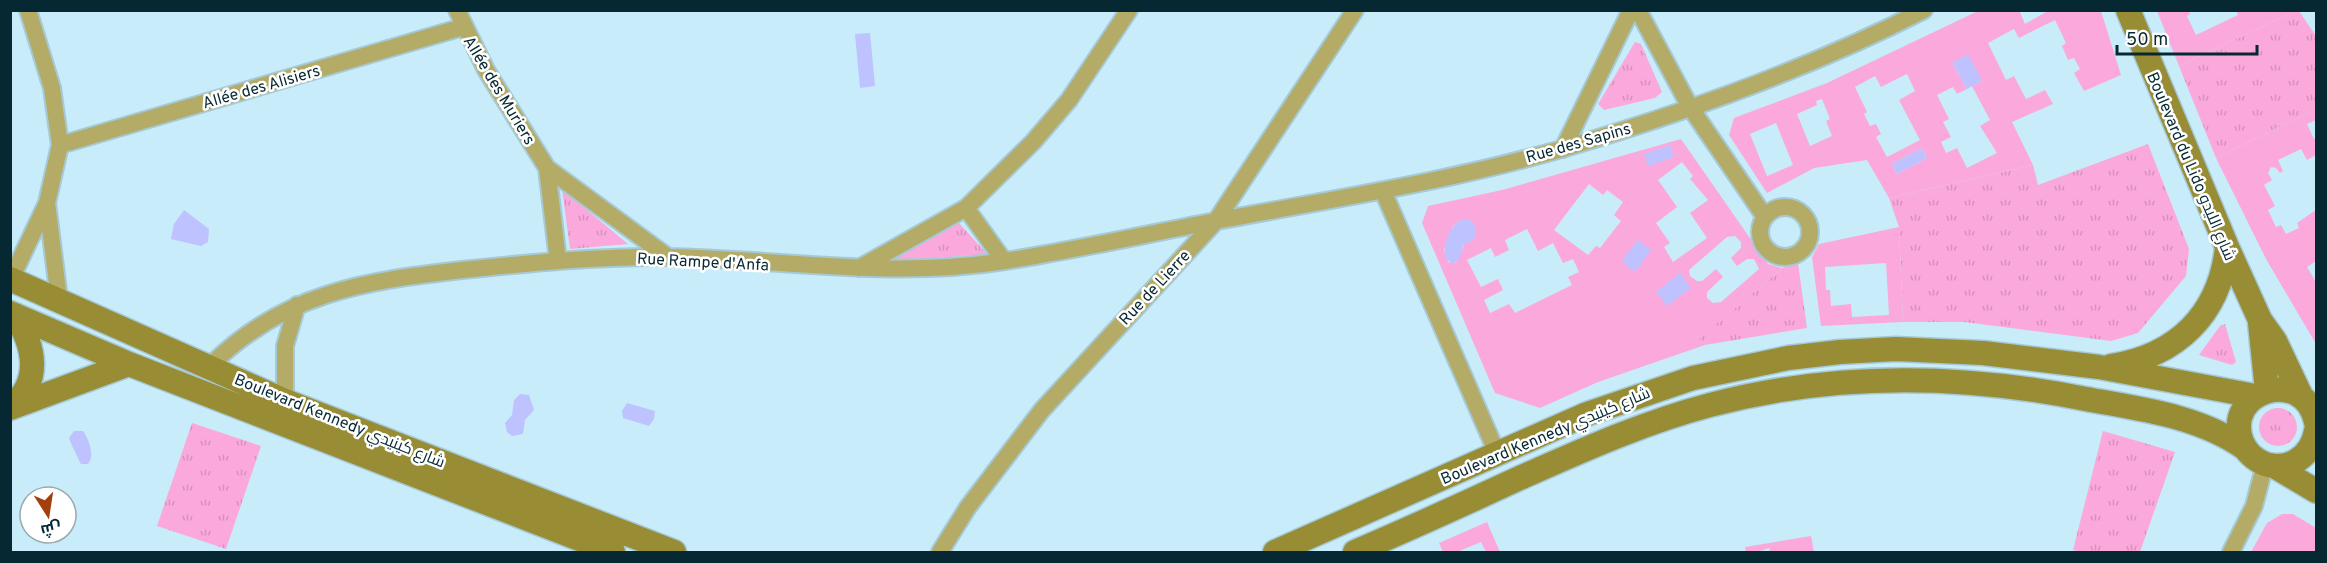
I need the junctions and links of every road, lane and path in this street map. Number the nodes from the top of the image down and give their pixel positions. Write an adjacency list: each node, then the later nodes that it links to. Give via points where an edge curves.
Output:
1 (28, 10): 11 (street, via 52,88)
2 (457, 10): 9 (street, Allée des Muriers)
3 (1128, 10): 16 (street, via 1064,106)
4 (1355, 10): 18 (street, Rue de Lierre)
5 (1631, 10): 12 (street)
6 (1638, 10): 10 (street)
7 (1924, 10): 10 (street, Rue des Sapins, via 1857,43)
8 (2128, 10): 19 (main road, Boulevard du Lido شارع الليدو)
9 (463, 27): 11 (street, Allée des Alisiers); 13 (street, Allée des Muriers)
10 (1690, 107): 12 (street, Rue des Sapins); 17 (street)
11 (60, 145): 15 (street)
12 (1563, 148): 14 (street, Rue des Sapins)
13 (548, 168): 20 (street, Allée des Muriers); 21 (street, Allée des Muriers)
14 (1383, 191): 18 (street, Rue des Sapins); 37 (street)
15 (47, 203): 24 (street); 25 (street)
16 (966, 208): 22 (street); 23 (street)
17 (1765, 217)
18 (1216, 220): 22 (street, Rue Rampe d'Anfa); 42 (street, Rue de Lierre, via 1042,410 968,507)
19 (2227, 247): 28 (main road, Boulevard du Lido شارع الليدو); 31 (main road, via 2219,287 2192,328 2160,351 2131,362)
20 (668, 257): 21 (street, Rue Rampe d'Anfa); 23 (street, Rue Rampe d'Anfa)
21 (558, 261): 26 (street, Rue Rampe d'Anfa, via 366,282)
22 (1004, 261): 23 (street, Rue Rampe d'Anfa, via 929,269)
23 (856, 270)
24 (10, 279): 25 (main road, Boulevard Kennedy شارع كينيدي)
25 (59, 299): 30 (main road, Boulevard Kennedy شارع كينيدي)
26 (297, 305): 30 (street, Rue Rampe d'Anfa, via 247,332); 34 (street, via 285,346)
27 (13, 314): 29 (main road, Boulevard Kennedy شارع كينيدي); 33 (main road, via 29,339 33,368 28,387)
28 (2260, 320): 32 (main road, Boulevard du Lido شارع الليدو); 35 (main road, Boulevard du Lido شارع الليدو)
29 (129, 364): 33 (main road); 34 (main road, Boulevard Kennedy شارع كينيدي)
30 (210, 366): 34 (main road, Boulevard Kennedy شارع كينيدي)
31 (2099, 367): 32 (main road, Boulevard Kennedy شارع كينيدي); 37 (main road, Boulevard Kennedy شارع كينيدي, via 1983,353 1896,349 1788,358 1726,369 1645,392)
32 (2261, 394): 35 (main road, via 2284,390); 36 (main road, via 2243,411 2239,426)
33 (10, 407)
34 (279, 410): 40 (main road, Boulevard Kennedy شارع كينيدي); 41 (main road, Boulevard Kennedy شارع كينيدي)
35 (2313, 416): 38 (main road, via 2311,447 2302,458 2289,464)
36 (2246, 449): 38 (main road); 44 (main road, Boulevard Kennedy شارع كينيدي, via 2199,424 2131,407 2008,386 1892,378 1808,386 1711,405 1627,432)
37 (1497, 453): 43 (main road, Boulevard Kennedy شارع كينيدي)
38 (2270, 465): 39 (main road); 45 (street)
39 (2316, 490)
40 (613, 552)
41 (674, 552)
42 (940, 552)
43 (1275, 552)
44 (1355, 552)
45 (2231, 552)

